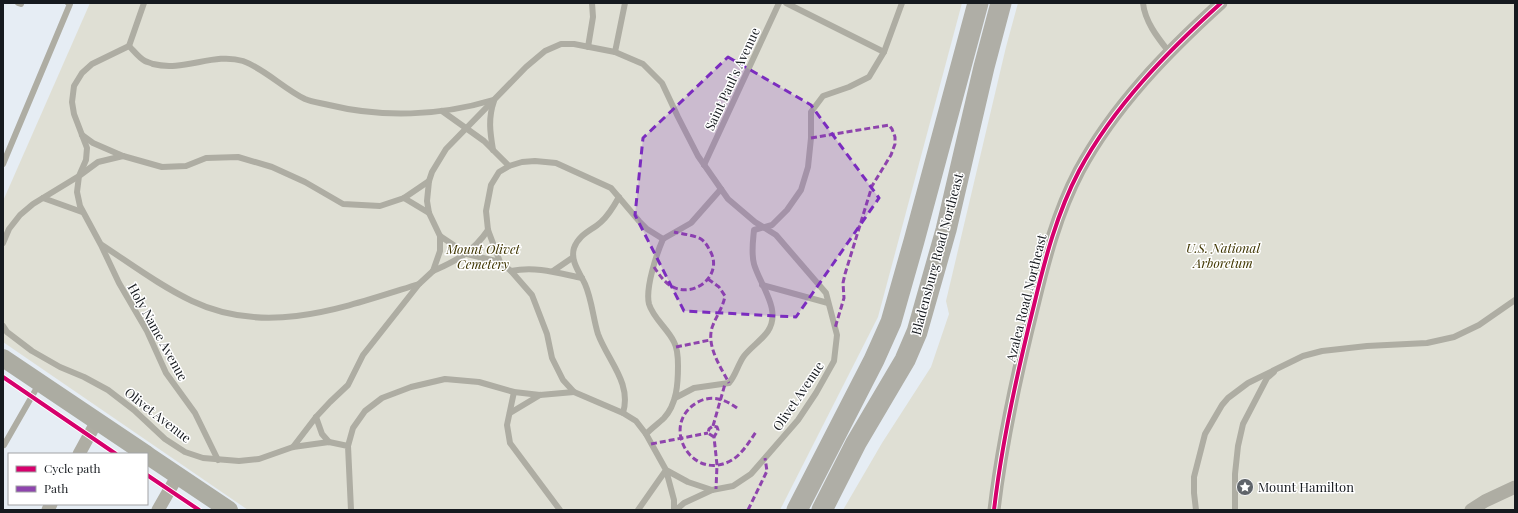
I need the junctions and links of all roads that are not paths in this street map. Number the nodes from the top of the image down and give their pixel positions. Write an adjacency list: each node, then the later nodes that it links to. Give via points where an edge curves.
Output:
1 (68, 3): 23 (lane, via 70,4)
2 (144, 3): 12 (lane)
3 (592, 3): 13 (lane, via 593,17)
4 (625, 3): 14 (lane)
5 (779, 3): 24 (lane, Saint Paul's Avenue)
6 (786, 3): 15 (lane)
7 (902, 3): 15 (lane)
8 (978, 3): 82 (main road, Bladensburg Road Northeast, via 891,322)
9 (1001, 3): 83 (main road, Bladensburg Road Northeast, via 946,230 917,332 905,360 856,443)
10 (1143, 3): 16 (lane, via 1147,18)
11 (1221, 3): 16 (street, Azalea Road Northeast)
12 (130, 46): 18 (lane, via 145,61 162,66 189,65 220,58 243,62 306,99 343,108 388,114); 20 (lane, via 92,64 82,73 74,86 72,102)
13 (588, 47): 14 (lane, Olivet Avenue); 17 (lane, Olivet Avenue, via 561,44 545,51)
14 (615, 52): 24 (lane, Olivet Avenue, via 643,64 662,83)
15 (884, 52): 34 (lane, via 869,77 823,96 811,112 808,166 801,190 772,225)
16 (1169, 52): 84 (street, Azalea Road Northeast, via 1105,129 1079,171 1062,207 1023,345 1009,412)
17 (495, 100): 18 (lane, via 472,107); 19 (lane, Olivet Avenue); 21 (lane, via 490,112 489,127)
18 (442, 111): 19 (lane)
19 (466, 128): 21 (lane); 27 (lane, Olivet Avenue, via 446,148)
20 (82, 135): 22 (lane); 26 (lane, via 87,148 86,160)
21 (493, 150): 25 (lane)
22 (122, 156): 26 (lane, via 98,162); 31 (lane, via 162,167 186,166 206,158 238,157 272,167 343,204 380,206)
23 (3, 164)
24 (704, 165): 28 (lane, Olivet Avenue)
25 (509, 166): 29 (lane, via 535,161 556,163 611,188); 35 (lane, via 499,172 491,185 486,211)
26 (78, 176): 30 (lane); 32 (lane, Holy Name Avenue, via 77,192)
27 (429, 181): 31 (lane); 33 (lane)
28 (721, 189): 34 (lane, Olivet Avenue, via 755,222); 37 (lane, via 690,223)
29 (619, 197): 37 (lane, via 647,229); 41 (lane, via 601,222 577,240)
30 (43, 198): 32 (lane); 38 (lane, via 20,215 9,229)
31 (404, 198): 33 (lane)
32 (82, 212): 39 (lane, Holy Name Avenue)
33 (429, 213): 36 (lane)
34 (764, 227): 48 (lane, via 754,230 753,250 754,263); 50 (lane, Olivet Avenue, via 776,235 807,270 826,293)
35 (488, 230): 40 (lane); 42 (lane)
36 (440, 236): 40 (lane); 43 (lane, via 440,251)
37 (663, 238): 58 (lane, via 648,289 649,304 676,343 678,378)
38 (3, 243)
39 (101, 245): 47 (lane, via 167,288 192,301 216,311 243,317 276,319 319,313); 71 (lane, Holy Name Avenue, via 119,283 147,331 166,373 195,413)
40 (467, 254): 42 (lane); 43 (lane)
41 (572, 258): 45 (lane); 46 (lane)
42 (500, 262): 44 (lane)
43 (433, 271): 47 (lane)
44 (511, 271): 45 (lane); 56 (lane, via 532,295 547,334 552,358 563,380)
45 (553, 271): 46 (lane)
46 (582, 278): 60 (lane, via 589,294 599,336 623,384)
47 (418, 284): 61 (lane, via 363,355 348,385)
48 (762, 285): 50 (lane); 58 (lane, via 772,304 772,320 768,331 739,363 733,378 726,384 694,388)
49 (1515, 300): 53 (lane, via 1479,325 1447,339 1322,351)
50 (828, 303): 75 (lane, Olivet Avenue, via 837,335 834,361 816,393 798,420 751,474 733,486)
51 (3, 326): 71 (lane, Olivet Avenue, via 32,351 108,390 165,439 185,452)
52 (3, 358): 54 (main road)
53 (1283, 365): 85 (lane, via 1248,383 1228,398 1216,413 1197,462 1194,477); 86 (lane, via 1267,378 1243,424 1235,474)
54 (40, 382): 62 (main road); 65 (lane)
55 (514, 392): 57 (lane); 59 (lane); 66 (lane, via 479,382 445,379 411,387 382,398 365,411 353,428)
56 (574, 392): 57 (lane); 60 (lane)
57 (540, 395): 59 (lane)
58 (675, 398): 63 (lane, via 665,417)
59 (510, 413): 79 (lane, via 507,425 510,443)
60 (623, 413): 63 (lane, via 636,421)
61 (316, 417): 64 (lane, via 322,434); 67 (lane)
62 (97, 421): 68 (street); 69 (main road)
63 (646, 434): 72 (lane)
64 (329, 442): 66 (lane, Olivet Avenue); 67 (lane, Olivet Avenue)
65 (4, 445)
66 (348, 446): 78 (lane)
67 (293, 447): 71 (lane, Olivet Avenue, via 259,459)
68 (80, 453)
69 (145, 453)
70 (148, 455): 73 (main road)
71 (218, 460)
72 (666, 470): 75 (lane, Olivet Avenue, via 688,482); 80 (lane); 81 (lane)
73 (178, 475): 76 (street); 77 (main road)
74 (1515, 488): 87 (street)
75 (712, 490): 81 (lane, Olivet Avenue)
76 (158, 510)
77 (229, 510)
78 (351, 510)
79 (560, 510)
80 (638, 510)
81 (675, 510)
82 (798, 510)
83 (822, 510)
84 (994, 510)
85 (1196, 510)
86 (1236, 510)
87 (1471, 510)

